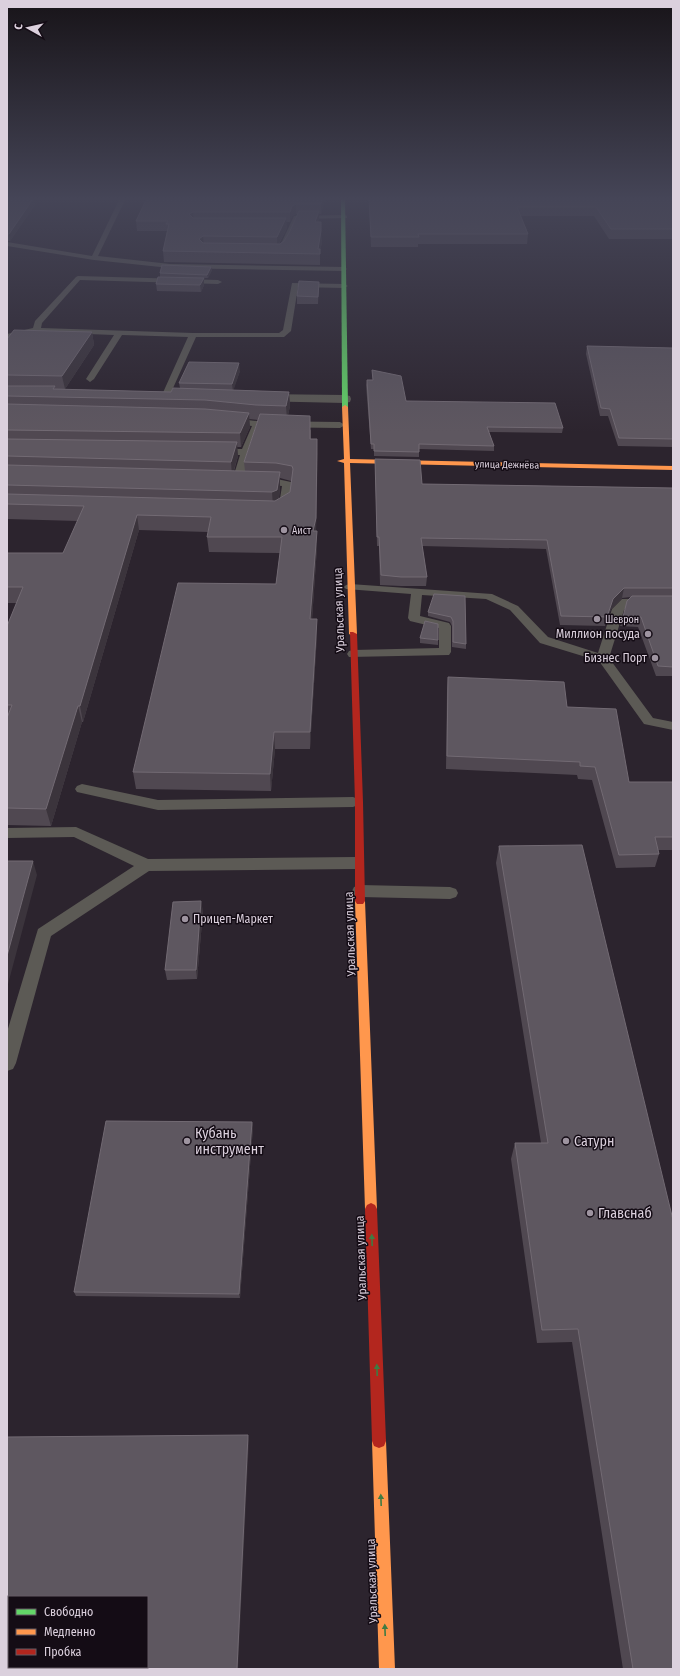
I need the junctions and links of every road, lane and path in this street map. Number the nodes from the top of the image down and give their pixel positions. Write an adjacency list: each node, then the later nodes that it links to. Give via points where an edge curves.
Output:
1 (341, 276): 3 (main road, Уральская улица)
2 (218, 282): 4 (lane, via 78,278 38,323)
3 (342, 286): 6 (lane, via 295,285 287,331 281,335); 13 (main road, Уральская улица)
4 (37, 330): 5 (lane); 7 (lane)
5 (119, 334): 6 (lane); 8 (lane)
6 (193, 335): 10 (lane)
7 (7, 336)
8 (90, 379)
9 (149, 397): 10 (street)
10 (165, 397): 11 (street)
11 (181, 397)
12 (244, 398): 13 (street)
13 (342, 399): 16 (main road, Уральская улица); 19 (main road, Уральская улица)
14 (221, 420): 15 (lane)
15 (257, 424): 16 (lane); 18 (lane)
16 (340, 425): 19 (main road, Уральская улица)
17 (206, 452): 18 (lane)
18 (246, 452): 21 (lane, via 241,481 287,484 284,507 275,512)
19 (343, 461): 20 (main road, улица Дежнёва); 22 (main road, Уральская улица); 29 (main road, Уральская улица)
20 (673, 468)
21 (267, 512)
22 (350, 587): 23 (lane); 25 (main road, Уральская улица)
23 (418, 591): 25 (lane, via 414,618 445,626 445,652); 26 (lane, via 488,596 514,608 544,640)
24 (673, 601): 26 (lane, via 626,601 618,609)
25 (353, 654): 31 (main road, Уральская улица)
26 (603, 658): 27 (lane, via 650,721)
27 (673, 726)
28 (82, 789): 29 (lane, via 158,805)
29 (353, 802): 31 (main road, Уральская улица)
30 (7, 833): 32 (lane, via 76,832)
31 (357, 863): 32 (lane); 33 (main road, Уральская улица); 36 (main road, Уральская улица)
32 (146, 865): 35 (lane, via 44,933)
33 (360, 891): 34 (lane); 37 (main road, Уральская улица, one-way to 33)
34 (450, 893)
35 (7, 1063)
36 (371, 1479)
37 (387, 1669)

